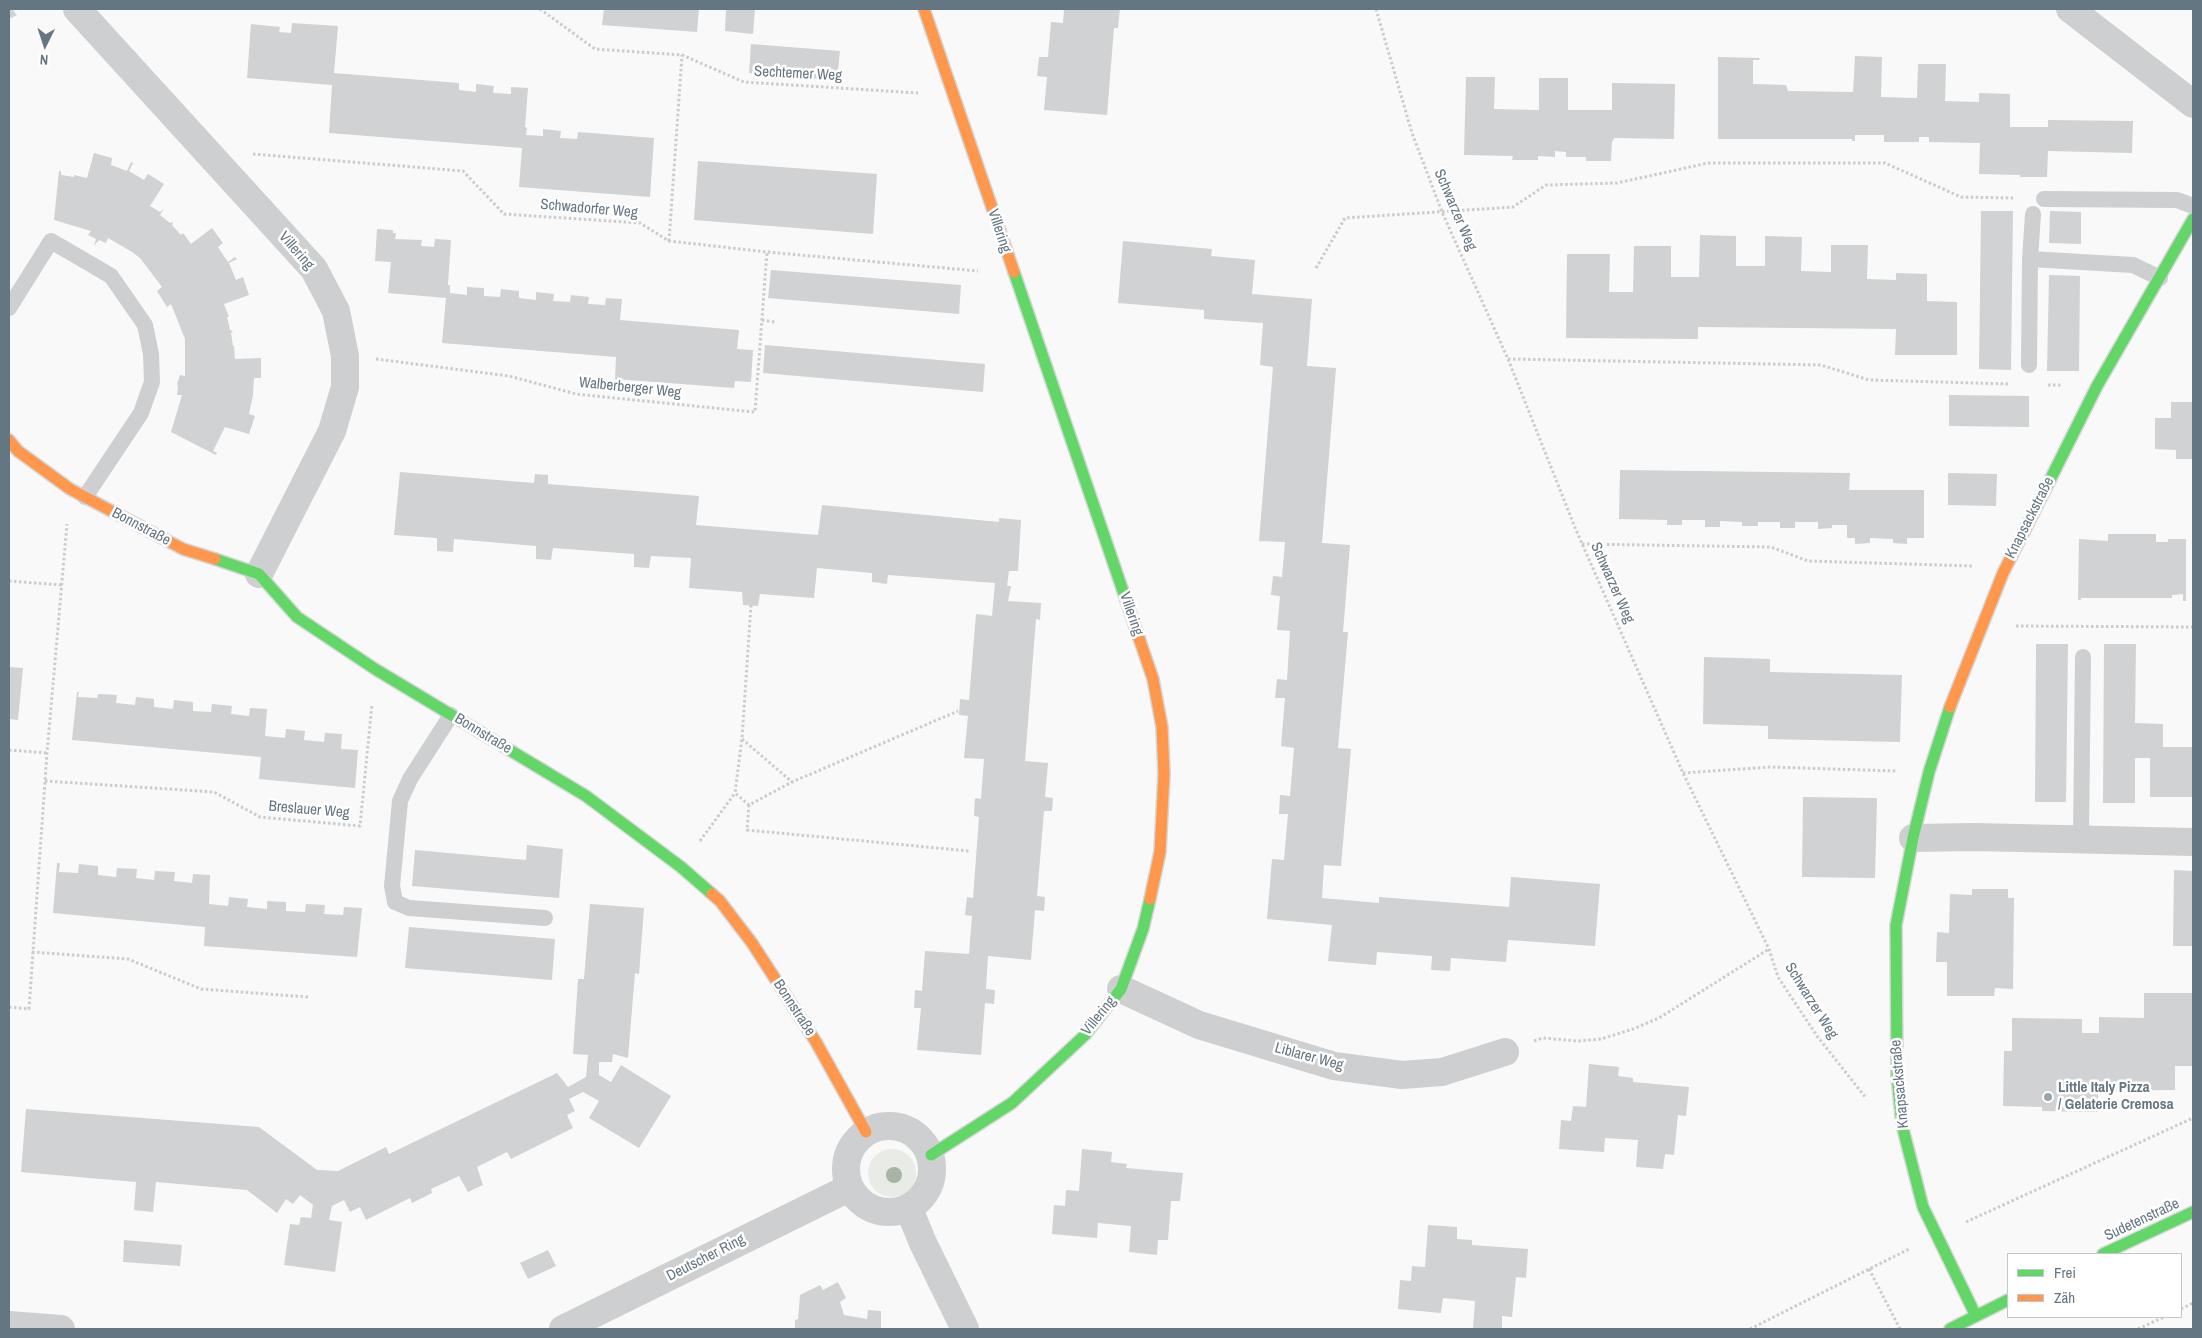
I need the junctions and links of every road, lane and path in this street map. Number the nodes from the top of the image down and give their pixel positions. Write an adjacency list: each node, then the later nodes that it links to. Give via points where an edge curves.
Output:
1 (77, 9): 9 (street, Villering)
2 (540, 9): 6 (path, Sechtemer Weg, via 595,48)
3 (924, 9): 7 (street, Villering)
4 (1376, 9): 12 (path, Schwarzer Weg, via 1412,133)
5 (2070, 9): 8 (street)
6 (682, 55): 7 (path, Sechtemer Weg, via 744,82); 15 (path)
7 (954, 95): 19 (street, Villering)
8 (2193, 104)
9 (206, 150): 15 (path, Schwadorfer Weg, via 463,171 504,214 640,223); 24 (street, Villering, via 314,269 336,311)
10 (2044, 198): 11 (lane, via 2177,200); 12 (path, via 1960,197 1885,163 1708,163 1617,183 1546,185 1513,207)
11 (2193, 206)
12 (1442, 212): 18 (path, via 1345,218); 25 (path, Schwarzer Weg)
13 (2033, 214): 17 (lane)
14 (2193, 219): 20 (street, Knapsackstraße)
15 (670, 241): 16 (path, Schwadorfer Weg)
16 (767, 252): 19 (path, Schwadorfer Weg); 22 (path, Walberberger Weg)
17 (2030, 259): 20 (lane, via 2133,265); 26 (lane)
18 (1316, 268)
19 (1014, 274): 62 (street, Villering, via 1153,679 1162,727 1164,774 1160,852 1143,929)
20 (2160, 278): 29 (street, Knapsackstraße)
21 (9, 308): 31 (lane, via 51,241 111,276 145,325 152,382 141,413)
22 (762, 320): 23 (path); 24 (path, Walberberger Weg, via 756,412 576,394 509,376)
23 (775, 322)
24 (345, 356): 35 (street, Villering, via 345,387 332,431)
25 (1508, 359): 27 (path, via 1821,365 1869,380); 32 (path, Schwarzer Weg)
26 (2029, 365)
27 (2011, 384)
28 (2040, 384): 29 (path)
29 (2097, 386): 34 (street, Knapsackstraße)
30 (9, 440): 31 (street, Bonnstraße, via 18,451)
31 (86, 497): 35 (street, Bonnstraße, via 184,549)
32 (1582, 544): 34 (path, via 1771,547 1808,561 1975,566); 49 (path, Schwarzer Weg)
33 (63, 563): 37 (path)
34 (2002, 573): 39 (street, Knapsackstraße)
35 (258, 574): 42 (street, Bonnstraße, via 298,617)
36 (9, 581): 37 (path)
37 (62, 585): 47 (path)
38 (751, 605): 45 (path)
39 (1980, 626): 40 (path); 48 (street, Knapsackstraße, via 1945,718)
40 (2193, 627)
41 (2083, 658): 55 (lane)
42 (375, 669): 44 (street, Bonnstraße); 50 (path, Breslauer Weg, via 360,826 260,817 214,792)
43 (958, 711): 51 (path)
44 (451, 715): 58 (street, Bonnstraße, via 586,796); 59 (lane, via 410,779 400,801 392,886 395,902 409,908)
45 (742, 738): 51 (path); 52 (path)
46 (9, 750): 47 (path)
47 (47, 753): 50 (path)
48 (1929, 772): 49 (path, via 1771,767); 54 (street, Knapsackstraße)
49 (1683, 773): 60 (path, Schwarzer Weg)
50 (45, 781): 61 (path)
51 (792, 782): 53 (path)
52 (735, 793): 53 (path); 58 (path)
53 (749, 805): 57 (path, via 747,830)
54 (1913, 838): 55 (street); 67 (street, Knapsackstraße, via 1896,925 1897,1076)
55 (2081, 839): 56 (street)
56 (2193, 842)
57 (969, 850)
58 (681, 867): 68 (street, Bonnstraße, via 720,901 752,943 816,1042)
59 (545, 918)
60 (1769, 949): 65 (path, via 1659,1018 1633,1030 1601,1039 1543,1038); 67 (path, Schwarzer Weg, via 1778,977 1817,1036 1876,1110)
61 (32, 952): 63 (path, via 128,959 201,988); 64 (path, via 29,1009)
62 (1121, 989): 65 (street, Liblarer Weg, via 1198,1026 1334,1066 1402,1076 1442,1072); 69 (street, Villering, via 1085,1034 1012,1103)
63 (308, 997)
64 (9, 1008)
65 (1504, 1052)
66 (2193, 1118): 73 (path)
67 (1902, 1125): 73 (street, Knapsackstraße, via 1923,1207)
68 (866, 1132): 69 (street, via 884,1126 904,1128 920,1138); 70 (street, via 849,1152 846,1171)
69 (931, 1154): 71 (street, via 930,1186 922,1199)
70 (849, 1188): 71 (street, via 862,1204 876,1211 893,1213); 83 (street, Deutscher Ring)
71 (909, 1209): 84 (street)
72 (2193, 1212): 74 (street, Sudetenstraße)
73 (1936, 1235): 75 (path); 80 (street, Knapsackstraße)
74 (2106, 1253)
75 (1869, 1269): 85 (path); 86 (path)
76 (2007, 1301): 80 (street)
77 (2193, 1302): 78 (path)
78 (2182, 1308)
79 (2162, 1318): 88 (path)
80 (1980, 1323): 87 (street)
81 (9, 1325): 82 (street)
82 (61, 1329)
83 (563, 1329)
84 (965, 1329)
85 (1750, 1329)
86 (1900, 1329)
87 (1950, 1329)
88 (2138, 1329)

